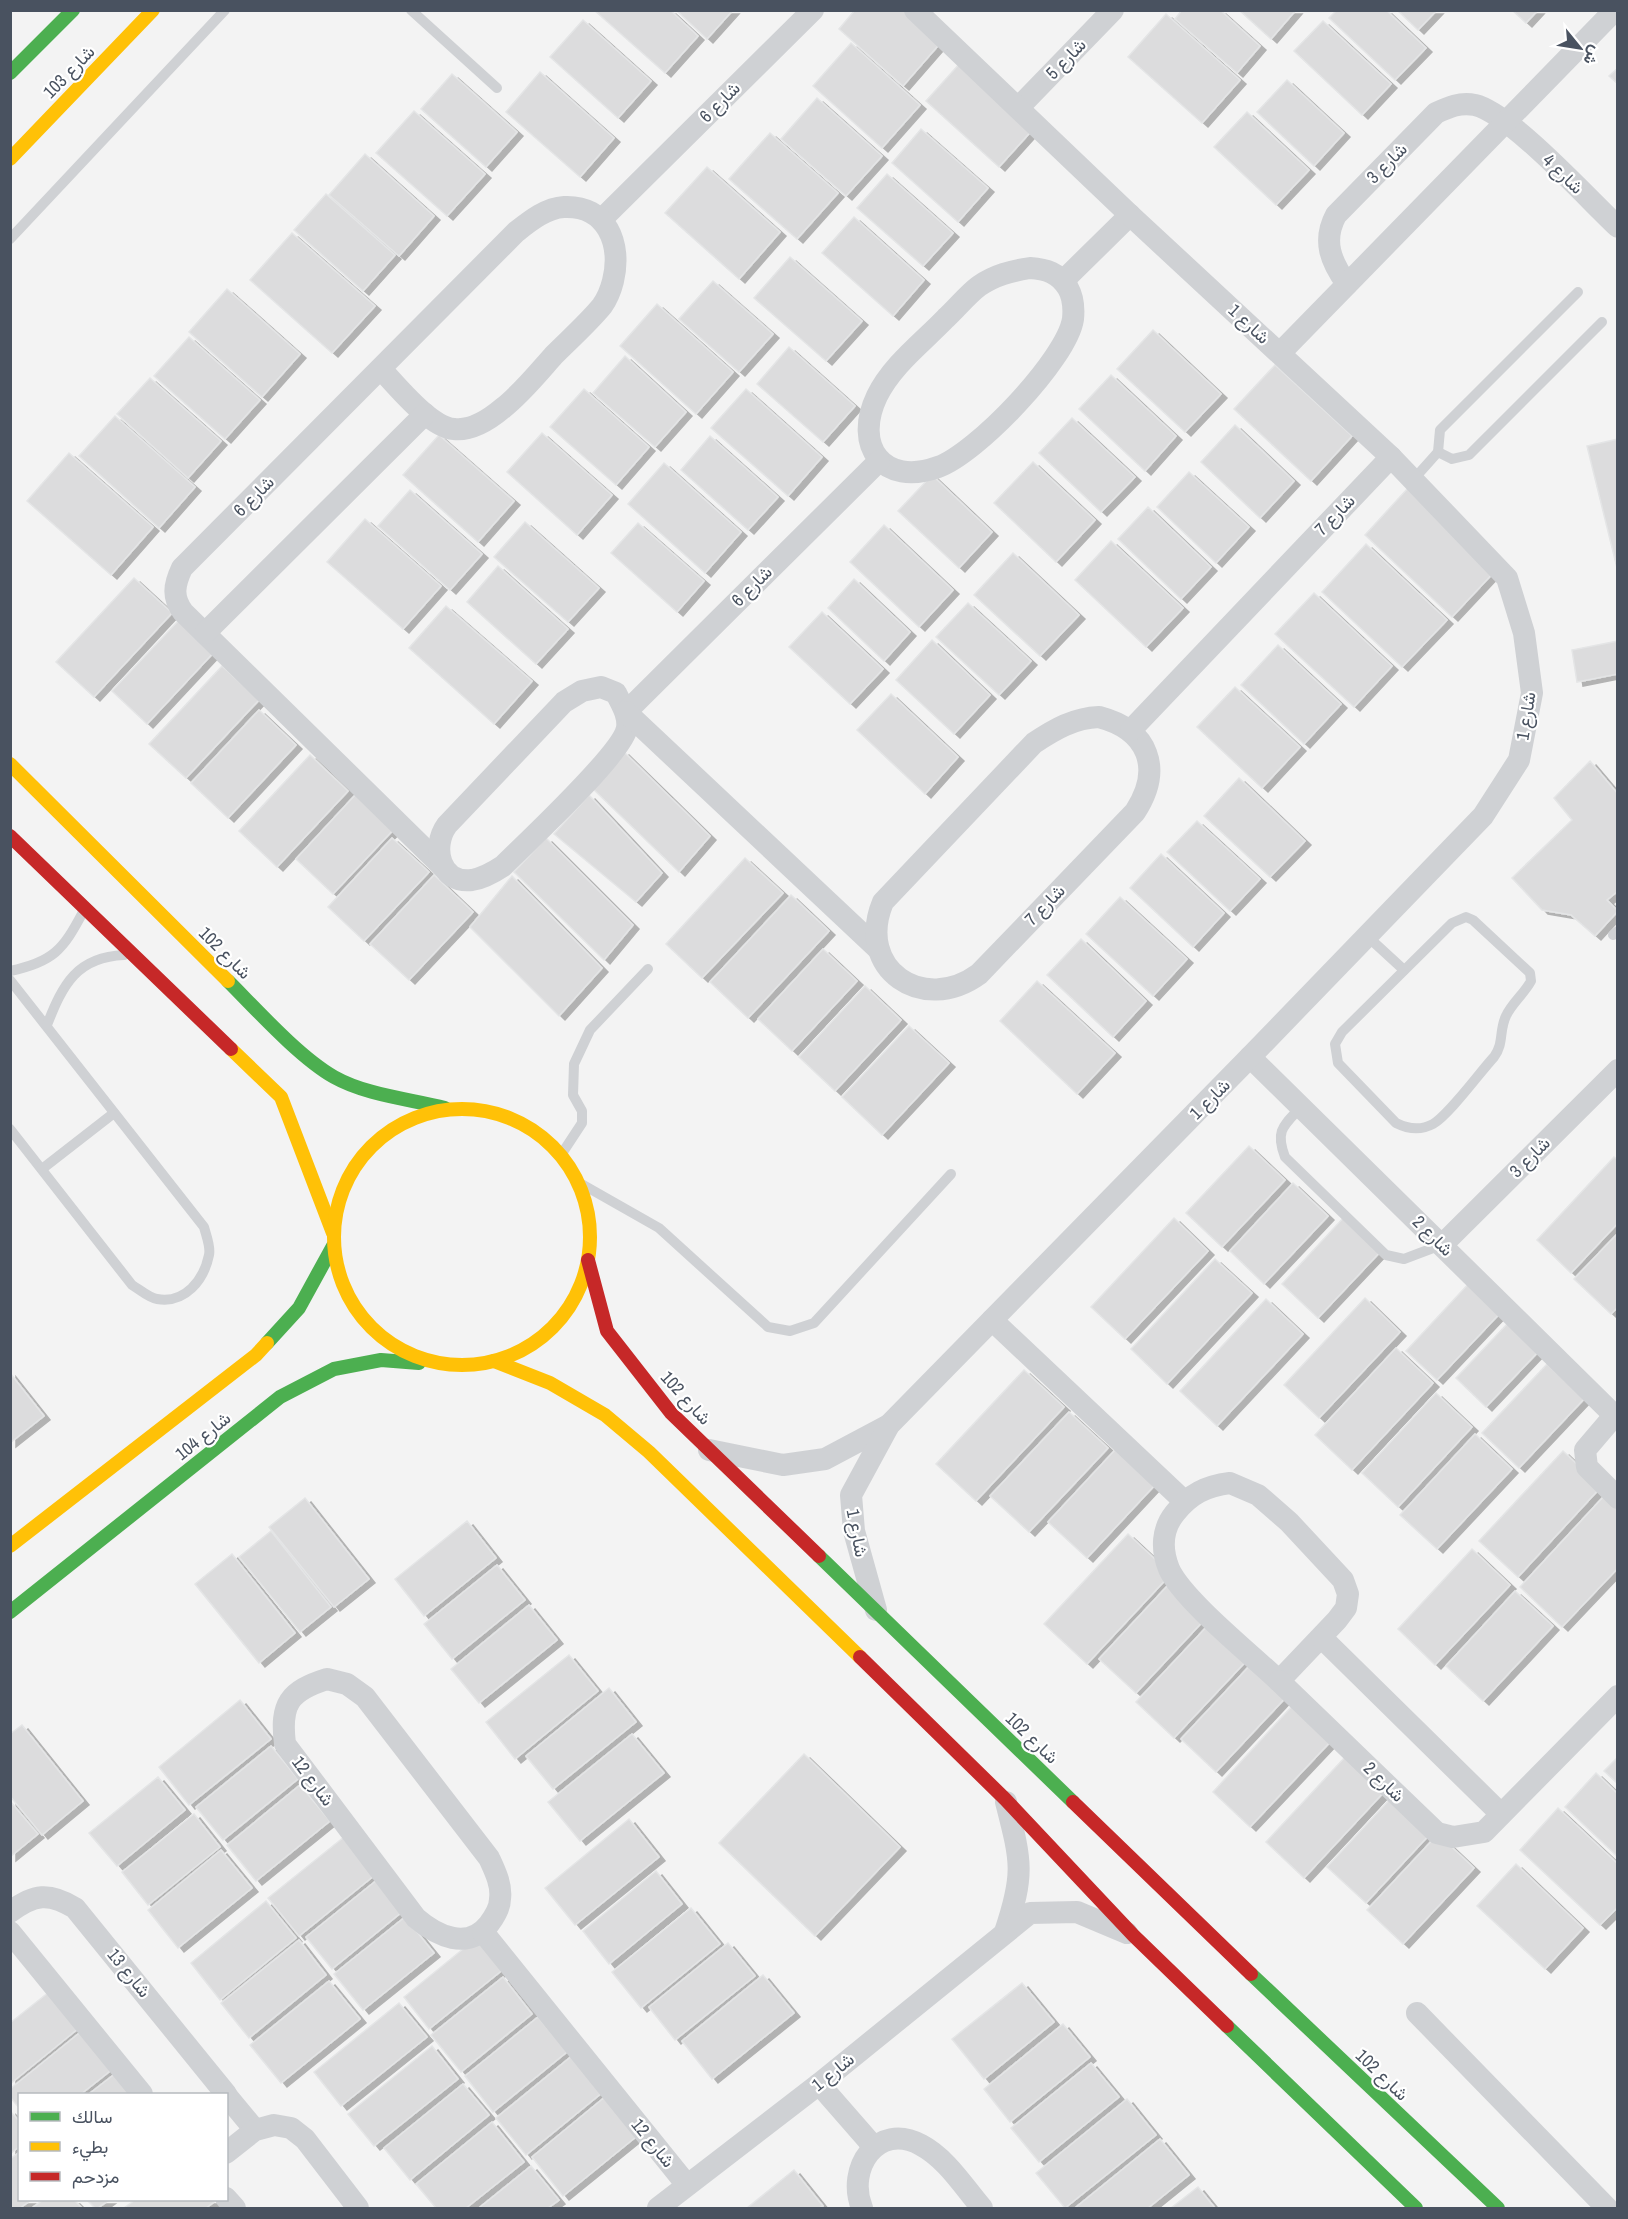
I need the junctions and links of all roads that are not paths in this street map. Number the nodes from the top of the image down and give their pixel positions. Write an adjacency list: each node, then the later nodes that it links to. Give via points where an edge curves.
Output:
1 (73, 10): 9 (street)
2 (153, 10): 13 (street, شارع 103)
3 (225, 10): 17 (lane)
4 (411, 10): 10 (lane)
5 (813, 10): 15 (street, شارع 6)
6 (915, 10): 11 (street, شارع 1)
7 (1113, 10): 11 (street, شارع 5)
8 (1615, 10): 12 (street)
9 (10, 73)
10 (497, 88)
11 (1018, 107): 14 (street, شارع 1)
12 (1508, 122): 16 (street, شارع 4); 19 (street); 19 (street, شارع 3, via 1476,105 1454,105 1436,113 1330,225 1330,254)
13 (10, 159)
14 (1130, 215): 18 (street); 22 (street, شارع 1)
15 (602, 219): 23 (street, شارع 6, via 590,211 564,207 535,218 516,232); 24 (street, via 612,234 615,263 613,280 602,305 504,408 483,422 452,429)
16 (1617, 226)
17 (10, 239)
18 (1063, 281): 27 (street, via 1073,302 1073,320 1063,343 1041,378 978,442 961,456 932,470 900,472); 27 (street, via 1053,273 1030,268 1000,274 978,287 895,370 877,396 869,432 871,450)
19 (1347, 284): 22 (street)
20 (1578, 292): 25 (lane, via 1440,430)
21 (1602, 322): 25 (lane, via 1469,456 1452,459)
22 (1280, 353): 26 (street, شارع 1)
23 (381, 369): 24 (street); 29 (street, شارع 6, via 182,568 176,580 177,603)
24 (425, 414): 29 (street)
25 (1438, 452): 28 (lane)
26 (1391, 457): 28 (street, شارع 1); 31 (street, شارع 7)
27 (879, 461): 30 (street, شارع 6)
28 (1413, 480): 36 (street, شارع 1, via 1507,578 1524,633 1533,693 1519,760 1483,816)
29 (205, 633): 34 (street, شارع 6)
30 (626, 712): 34 (street, شارع 6, via 627,726 616,751 503,866 472,880 454,876); 34 (street, via 616,693 601,687 582,691 564,702 447,825 439,836); 37 (street, شارع 7)
31 (1131, 730): 37 (street, شارع 7, via 1100,717 1083,718 1058,727 1034,743 883,902 875,921); 37 (street, شارع 7, via 1146,749 1150,762 1145,797 1136,812 979,974 965,984 945,990 924,989 894,976)
32 (10, 764): 47 (street, شارع 102, via 286,1040 334,1077)
33 (10, 837): 35 (street)
34 (443, 867)
35 (84, 909): 38 (street); 41 (lane, via 60,949 45,961)
36 (1367, 936): 40 (lane); 44 (street, شارع 1)
37 (877, 948)
38 (132, 954): 43 (lane, via 90,961 61,992); 54 (street, via 280,1097)
39 (648, 969): 50 (lane, via 590,1030 574,1064 573,1095 582,1111 582,1123)
40 (1404, 970): 40 (lane, via 1342,1032 1334,1051 1338,1063 1396,1123 1414,1129 1435,1123 1497,1052 1504,1019 1532,977 1466,917 1452,923)
41 (10, 971)
42 (10, 980): 43 (lane)
43 (47, 1024): 48 (lane)
44 (1250, 1057): 46 (street, شارع 2); 57 (street, شارع 1)
45 (1617, 1070): 55 (street, شارع 3)
46 (1301, 1107): 55 (street, شارع 2); 55 (lane, via 1283,1126 1279,1141 1285,1157 1386,1255 1404,1259)
47 (449, 1109): 50 (street, via 480,1110 510,1118 538,1133); 54 (street, via 413,1118 381,1137 356,1164 339,1197)
48 (114, 1113): 51 (lane); 51 (lane, via 204,1227 210,1253 190,1291 178,1298 156,1299 132,1285)
49 (10, 1129): 51 (lane)
50 (561, 1155): 53 (street)
51 (42, 1169)
52 (951, 1174): 53 (lane, via 814,1323 790,1331 768,1327 658,1228)
53 (578, 1182): 56 (street, via 589,1220)
54 (333, 1240): 59 (street, via 341,1282 358,1313 382,1339 413,1357); 65 (street, شارع 104, via 299,1308 256,1355)
55 (1442, 1245): 60 (street, شارع 2)
56 (588, 1260): 58 (street, via 577,1294 556,1324 528,1347); 62 (street, شارع 102, via 607,1331 671,1413)
57 (992, 1320): 61 (street, شارع 1); 64 (street)
58 (494, 1361): 59 (street); 71 (street, via 550,1383 595,1410 649,1452)
59 (448, 1365): 66 (street, شارع 104, via 381,1360 334,1369 280,1397)
60 (1616, 1418): 63 (street, شارع 2, via 1585,1450 1587,1467)
61 (889, 1425): 62 (street, شارع 1, via 825,1459 783,1465); 67 (street, شارع 1, via 850,1495 854,1531)
62 (709, 1450): 67 (street, شارع 102)
63 (1617, 1498)
64 (1184, 1502): 68 (street, شارع 2, via 1198,1491 1230,1483 1258,1495 1289,1522 1343,1580 1348,1594 1346,1608); 69 (street, شارع 2, via 1167,1523 1163,1540 1169,1569 1186,1594)
65 (10, 1546)
66 (10, 1612)
67 (877, 1614): 92 (street, شارع 102, via 1476,2198)
68 (1322, 1638): 69 (street, شارع 2); 72 (street)
69 (1279, 1681): 72 (street, شارع 2, via 1437,1833 1453,1837 1484,1832)
70 (1617, 1696): 72 (street, شارع 2)
71 (1005, 1799): 76 (street, via 1020,1857 1018,1892); 77 (street)
72 (1501, 1814)
73 (10, 1912): 81 (street, شارع 13, via 27,1900 48,1896 75,1908)
74 (10, 1932): 80 (street)
75 (483, 1932): 75 (street, شارع 12, via 496,1915 501,1899 489,1858 365,1697 347,1684 327,1679 303,1687 290,1701 282,1720 285,1744 416,1918 449,1938 466,1939); 86 (street, شارع 12)
76 (1005, 1932): 77 (street, شارع 1, via 1030,1913 1077,1912); 79 (street, شارع 1)
77 (1134, 1935): 91 (street)
78 (1417, 2013): 93 (street)
79 (819, 2084): 84 (street); 86 (street, شارع 1)
80 (141, 2093)
81 (224, 2093)
82 (228, 2097): 83 (street, شارع 13)
83 (255, 2130): 85 (street); 87 (street, via 273,2125 291,2128 305,2139)
84 (874, 2147): 89 (street, via 856,2178); 90 (street, via 891,2139 909,2139 922,2145 939,2157)
85 (228, 2151)
86 (687, 2185): 88 (street, شارع 1)
87 (358, 2208)
88 (658, 2208)
89 (862, 2208)
90 (982, 2208)
91 (1416, 2208)
92 (1498, 2208)
93 (1607, 2208)

